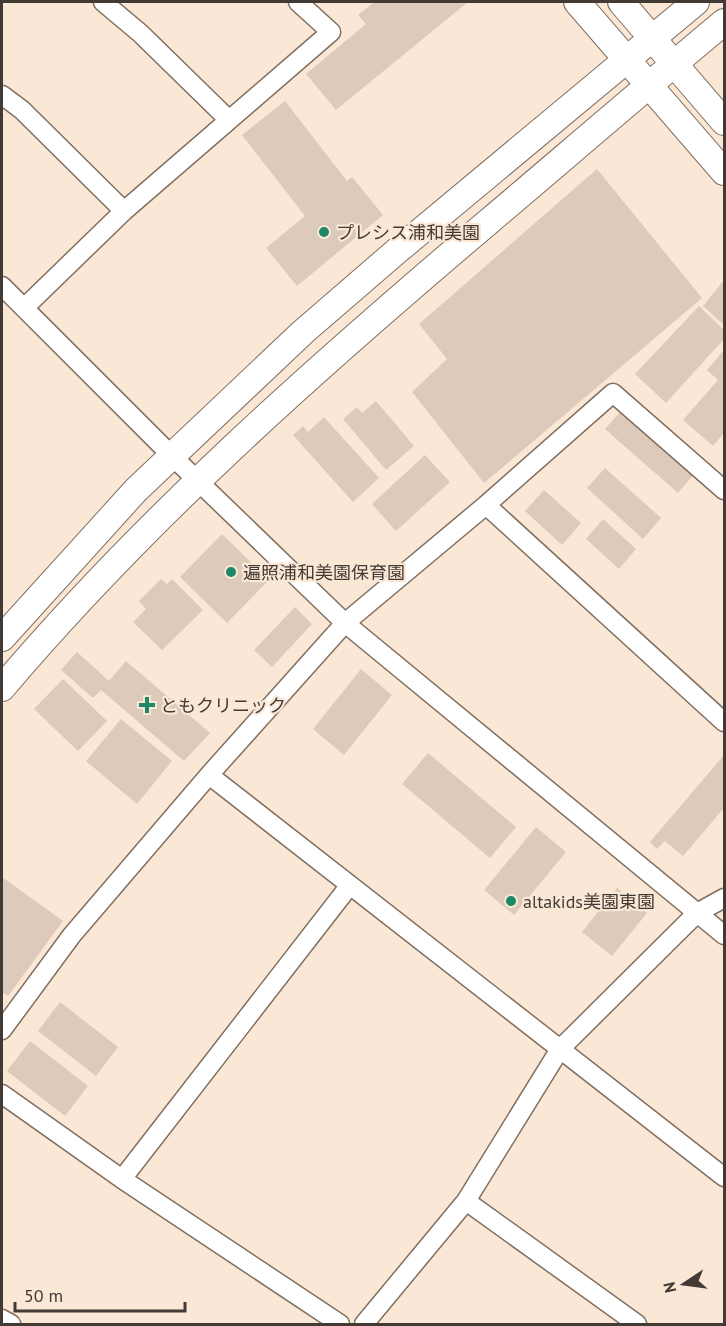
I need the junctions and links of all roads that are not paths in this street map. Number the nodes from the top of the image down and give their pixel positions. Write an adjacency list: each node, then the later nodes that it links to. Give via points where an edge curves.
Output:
1 (103, 2): 12 (street)
2 (298, 2): 12 (street, via 332,32)
3 (577, 2): 8 (street)
4 (621, 2): 7 (street)
5 (696, 2): 7 (street)
6 (724, 22): 9 (street)
7 (653, 38): 8 (street); 9 (street)
8 (628, 59): 10 (street); 18 (street, via 303,332)
9 (675, 63): 10 (street); 13 (street)
10 (650, 85): 14 (street); 19 (street, via 327,360)
11 (2, 95): 15 (street)
12 (229, 120): 15 (street)
13 (724, 122)
14 (724, 172)
15 (124, 211): 17 (street)
16 (2, 286): 17 (street)
17 (24, 308): 18 (street)
18 (172, 456): 19 (street); 23 (street, via 136,490)
19 (198, 481): 22 (street); 24 (street)
20 (724, 490): 21 (street, via 613,393)
21 (486, 505): 22 (street); 25 (street)
22 (345, 623): 26 (street); 29 (street)
23 (2, 638)
24 (2, 688)
25 (724, 723)
26 (209, 776): 27 (street); 31 (street, via 72,934)
27 (350, 885): 32 (street); 35 (street)
28 (724, 898): 29 (street)
29 (697, 913): 30 (street); 32 (street)
30 (724, 935)
31 (2, 1029)
32 (560, 1049): 34 (street); 36 (street)
33 (2, 1094): 35 (street)
34 (724, 1177)
35 (122, 1179): 39 (street)
36 (466, 1201): 40 (street); 41 (street)
37 (2, 1319): 38 (street)
38 (11, 1324)
39 (340, 1324)
40 (364, 1324)
41 (638, 1324)

